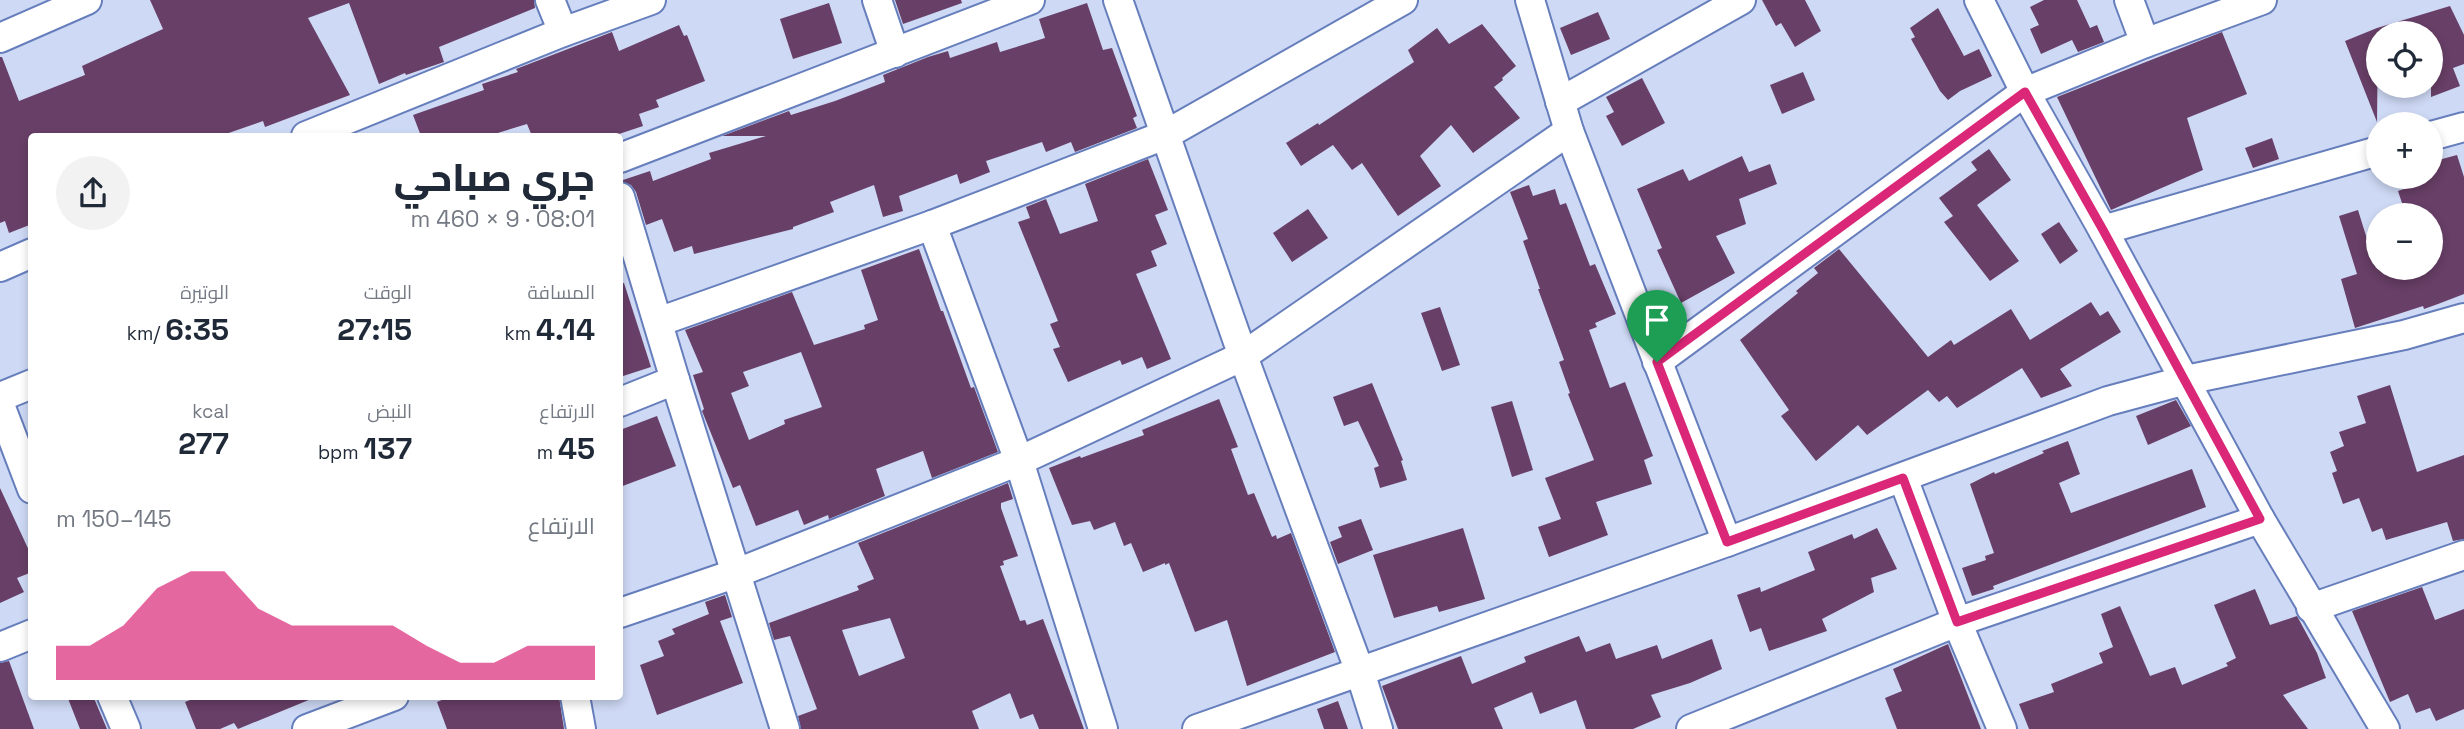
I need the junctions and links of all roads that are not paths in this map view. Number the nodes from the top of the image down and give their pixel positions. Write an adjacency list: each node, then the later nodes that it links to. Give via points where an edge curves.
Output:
1 (87, 0): 14 (street)
2 (550, 0): 13 (street)
3 (651, 0): 13 (street)
4 (877, 0): 16 (street)
5 (1030, 0): 16 (street)
6 (1118, 0): 24 (street)
7 (1402, 0): 24 (street)
8 (1530, 0): 18 (street)
9 (1741, 0): 18 (street)
10 (1979, 0): 17 (street)
11 (2129, 0): 15 (street)
12 (2262, 0): 15 (street)
13 (563, 32): 19 (street)
14 (0, 38)
15 (2145, 43): 17 (street)
16 (895, 53): 26 (street)
17 (2025, 92): 29 (street); 35 (street)
18 (1560, 102): 21 (street)
19 (354, 127): 22 (street)
20 (2464, 127): 23 (street)
21 (1569, 131): 34 (street); 35 (street)
22 (322, 133)
23 (2443, 133)
24 (1165, 135): 28 (street); 34 (street)
25 (2366, 154): 29 (street)
26 (623, 157)
27 (623, 207): 33 (street)
28 (932, 225): 33 (street); 42 (street)
29 (2103, 230): 37 (street)
30 (28, 255): 31 (street)
31 (0, 267)
32 (2464, 318): 37 (street, via 2392,338)
33 (658, 321): 36 (street)
34 (1243, 356): 42 (street); 54 (street)
35 (1657, 362): 46 (street)
36 (675, 380): 40 (street); 48 (street)
37 (2186, 380): 44 (street, via 2108,401); 45 (street)
38 (28, 386): 39 (street)
39 (0, 397)
40 (623, 401)
41 (0, 405): 43 (street)
42 (1019, 461): 48 (street); 64 (street)
43 (28, 478)
44 (1903, 478): 46 (street); 51 (street)
45 (2260, 519): 49 (street); 51 (street)
46 (1727, 542): 54 (street)
47 (2464, 555): 49 (street)
48 (737, 573): 50 (street); 63 (street)
49 (2311, 608): 59 (street)
50 (623, 612)
51 (1957, 622): 58 (street); 67 (street)
52 (28, 636): 53 (street)
53 (0, 647)
54 (1360, 672): 65 (street); 66 (street)
55 (114, 700): 60 (street)
56 (383, 700): 61 (street)
57 (576, 700): 62 (street)
58 (1706, 726)
59 (2376, 727)
60 (125, 729)
61 (307, 729)
62 (581, 729)
63 (785, 729)
64 (1103, 729)
65 (1197, 729)
66 (1378, 729)
67 (2002, 729)

